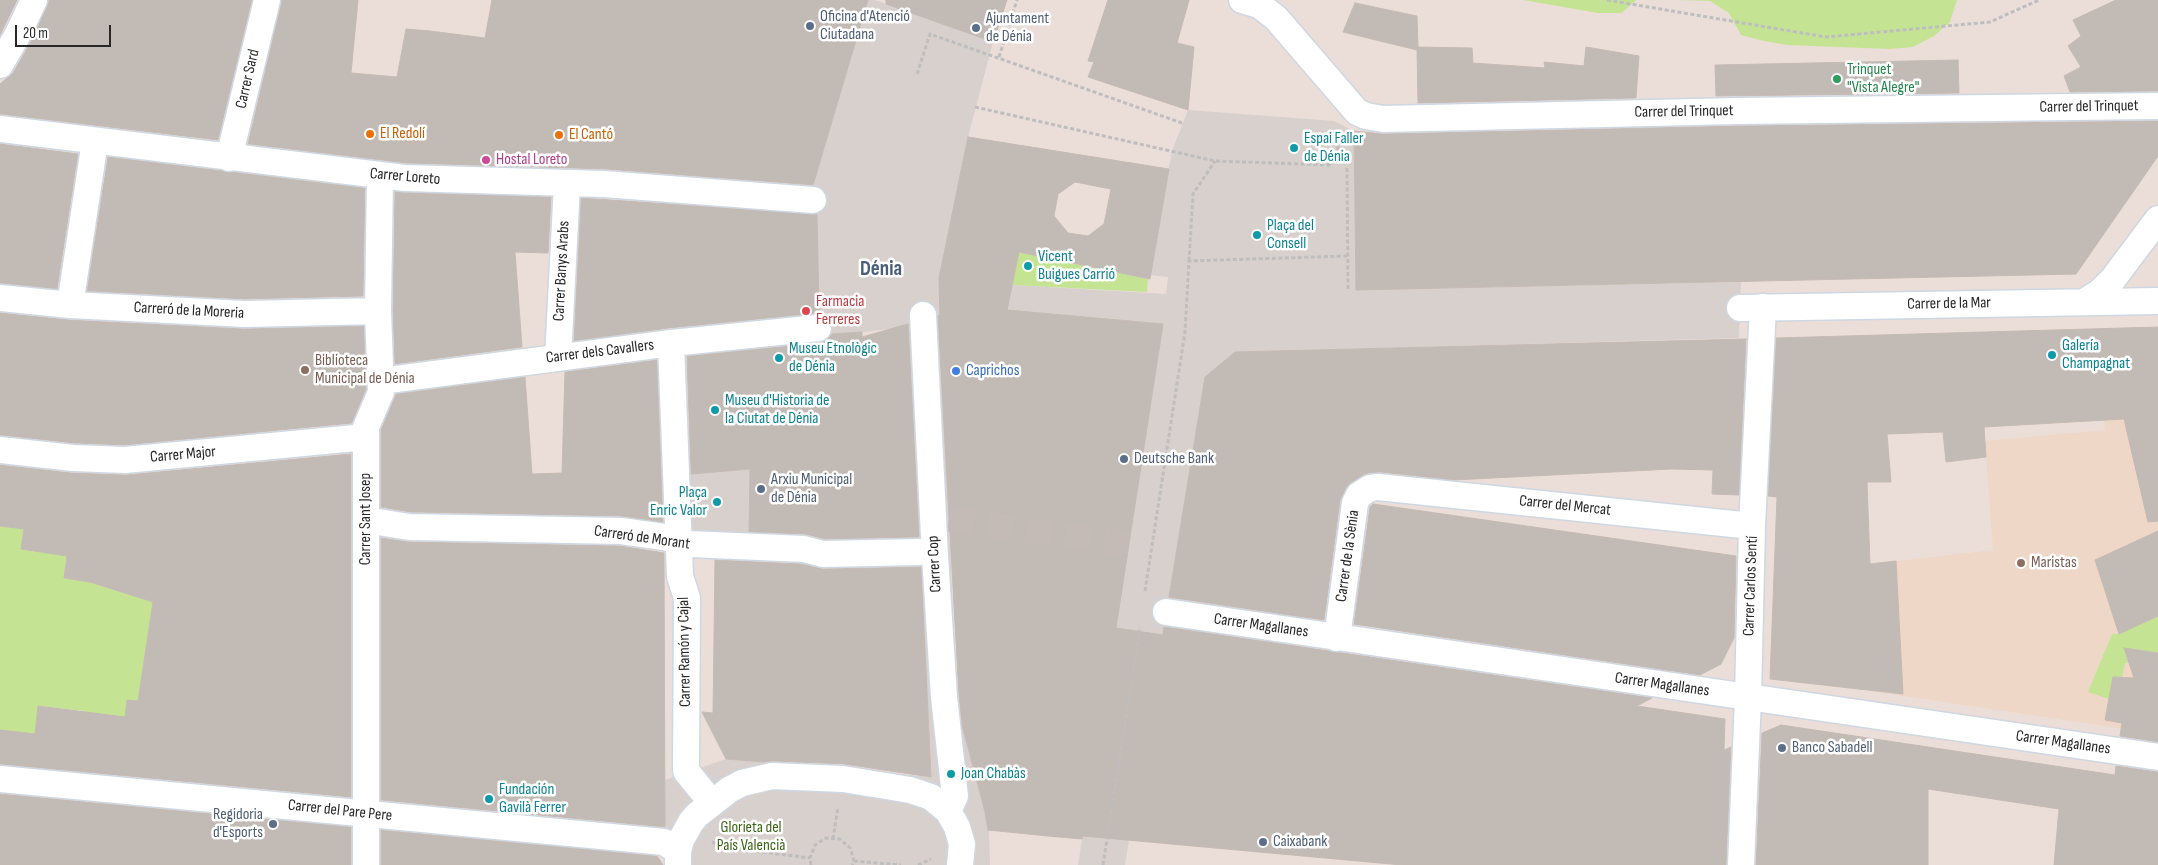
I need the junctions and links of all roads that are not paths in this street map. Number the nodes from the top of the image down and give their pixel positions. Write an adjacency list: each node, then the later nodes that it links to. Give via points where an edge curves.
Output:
1 (34, 0): 4 (street)
2 (267, 0): 8 (street, Carrer Sard)
3 (1251, 3): 5 (street, Carrer del Trinquet, via 1276,18 1357,112 1383,119)
4 (0, 65)
5 (2158, 106)
6 (0, 129): 7 (street, Carrer Loreto)
7 (95, 141): 8 (street, Carrer Loreto); 16 (street)
8 (230, 158): 9 (street, Carrer Loreto)
9 (380, 175): 10 (street, Carrer Loreto); 18 (street, Carrer Sant Josep)
10 (566, 184): 11 (street, Carrer Loreto); 22 (street, Carrer Banys Arabs)
11 (813, 200)
12 (2158, 219): 15 (street, via 2113,279)
13 (0, 298): 16 (street, Carreró de la Moreria)
14 (2158, 301): 15 (street, Carrer de la Mar)
15 (2084, 302): 17 (street, Carrer de la Mar)
16 (70, 305): 18 (street, Carreró de la Moreria, via 245,314)
17 (1751, 308): 28 (street, Carrer Carlos Sentí)
18 (378, 311): 23 (street, Carrer Sant Josep)
19 (923, 315): 37 (street, Carrer Cop, via 944,697 955,796)
20 (818, 328): 21 (street, Carrer dels Cavallers)
21 (671, 343): 22 (street, Carrer dels Cavallers); 29 (street, Carrer Ramón y Cajal)
22 (558, 358): 23 (street, Carrer dels Cavallers)
23 (381, 381): 24 (street, Carrer Sant Josep, via 381,392 366,427)
24 (366, 437): 25 (street, Carrer Major, via 125,460); 27 (street, Carrer Sant Josep)
25 (0, 450)
26 (1378, 487): 28 (street, Carrer del Mercat); 32 (street, Carrer de la Sènia, via 1364,490 1355,504)
27 (366, 520): 29 (street, Carreró de Morant, via 409,527 621,532); 38 (street, Carrer Sant Josep)
28 (1752, 526): 33 (street, Carrer Carlos Sentí)
29 (679, 542): 30 (street, Carreró de Morant, via 701,546 804,549 823,554); 36 (street, Carrer Ramón y Cajal, via 680,578 687,598 686,771)
30 (919, 552)
31 (1166, 612): 32 (street, Carrer Magallanes)
32 (1337, 638): 33 (street, Carrer Magallanes)
33 (1748, 698): 34 (street, Carrer Magallanes); 42 (street, Carrer Carlos Sentí)
34 (2158, 757)
35 (0, 779): 38 (street, Carrer del Pare Pere)
36 (712, 804): 37 (street, via 742,783 765,777 787,777 843,779 910,790 931,797); 39 (street, via 691,822)
37 (948, 811): 41 (street, via 960,835)
38 (367, 813): 39 (street, Carrer del Pare Pere, via 664,842); 40 (street, Carrer Sant Josep)
39 (680, 849)
40 (366, 865)
41 (960, 865)
42 (1741, 865)

